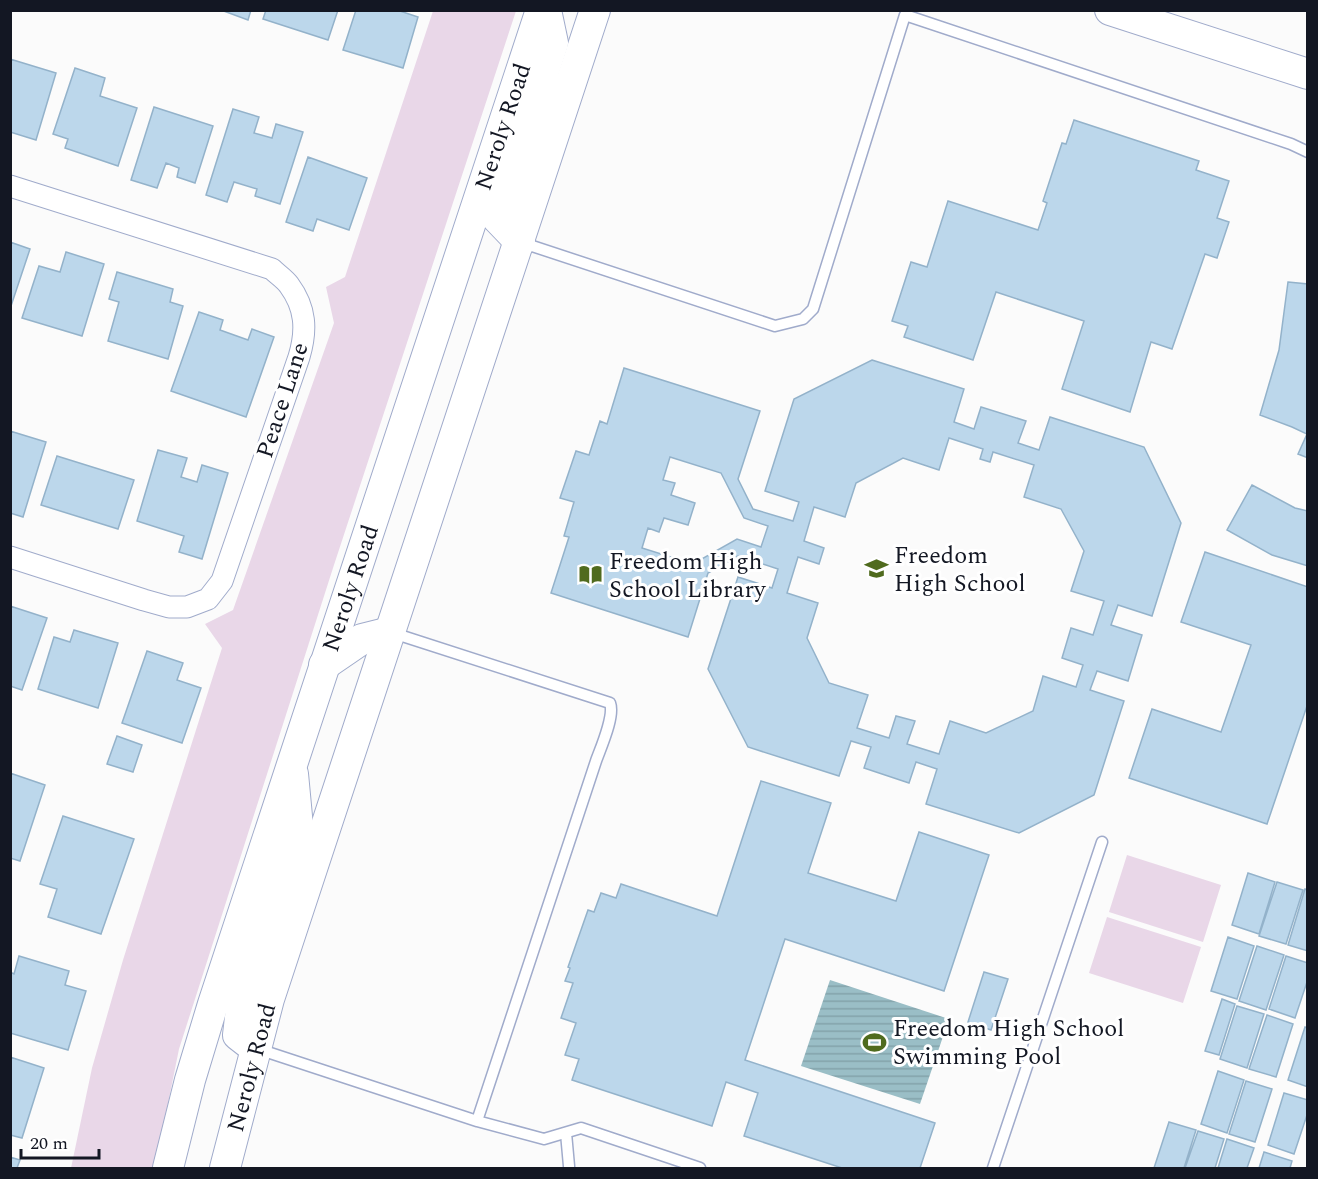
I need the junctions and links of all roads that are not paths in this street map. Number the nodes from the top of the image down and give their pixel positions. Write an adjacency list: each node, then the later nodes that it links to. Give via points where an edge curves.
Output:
1 (541, 10): 11 (street, Neroly Road)
2 (546, 10): 8 (street, via 553,43 497,218)
3 (596, 10): 8 (street, Neroly Road)
4 (1110, 10): 5 (street)
5 (1308, 74)
6 (1308, 152): 8 (lane, via 905,15 813,309 803,319 775,326)
7 (10, 186): 9 (street, Peace Lane, via 272,269 289,285 304,312 299,357 222,581 208,599 187,607 169,607)
8 (520, 242): 10 (street, Neroly Road)
9 (10, 557)
10 (390, 632): 11 (street, via 362,639); 14 (street, Neroly Road); 15 (lane, via 610,703 612,708)
11 (324, 665): 12 (street, Neroly Road)
12 (292, 762): 14 (street, via 298,827 242,1000 238,1035); 17 (street, Neroly Road, via 190,1080)
13 (1102, 842): 21 (lane)
14 (256, 1048): 15 (lane); 18 (street, Neroly Road)
15 (477, 1122): 16 (lane, via 544,1140)
16 (566, 1133): 19 (lane); 20 (lane, via 581,1128)
17 (168, 1168)
18 (225, 1168)
19 (568, 1168)
20 (700, 1168)
21 (993, 1168)

